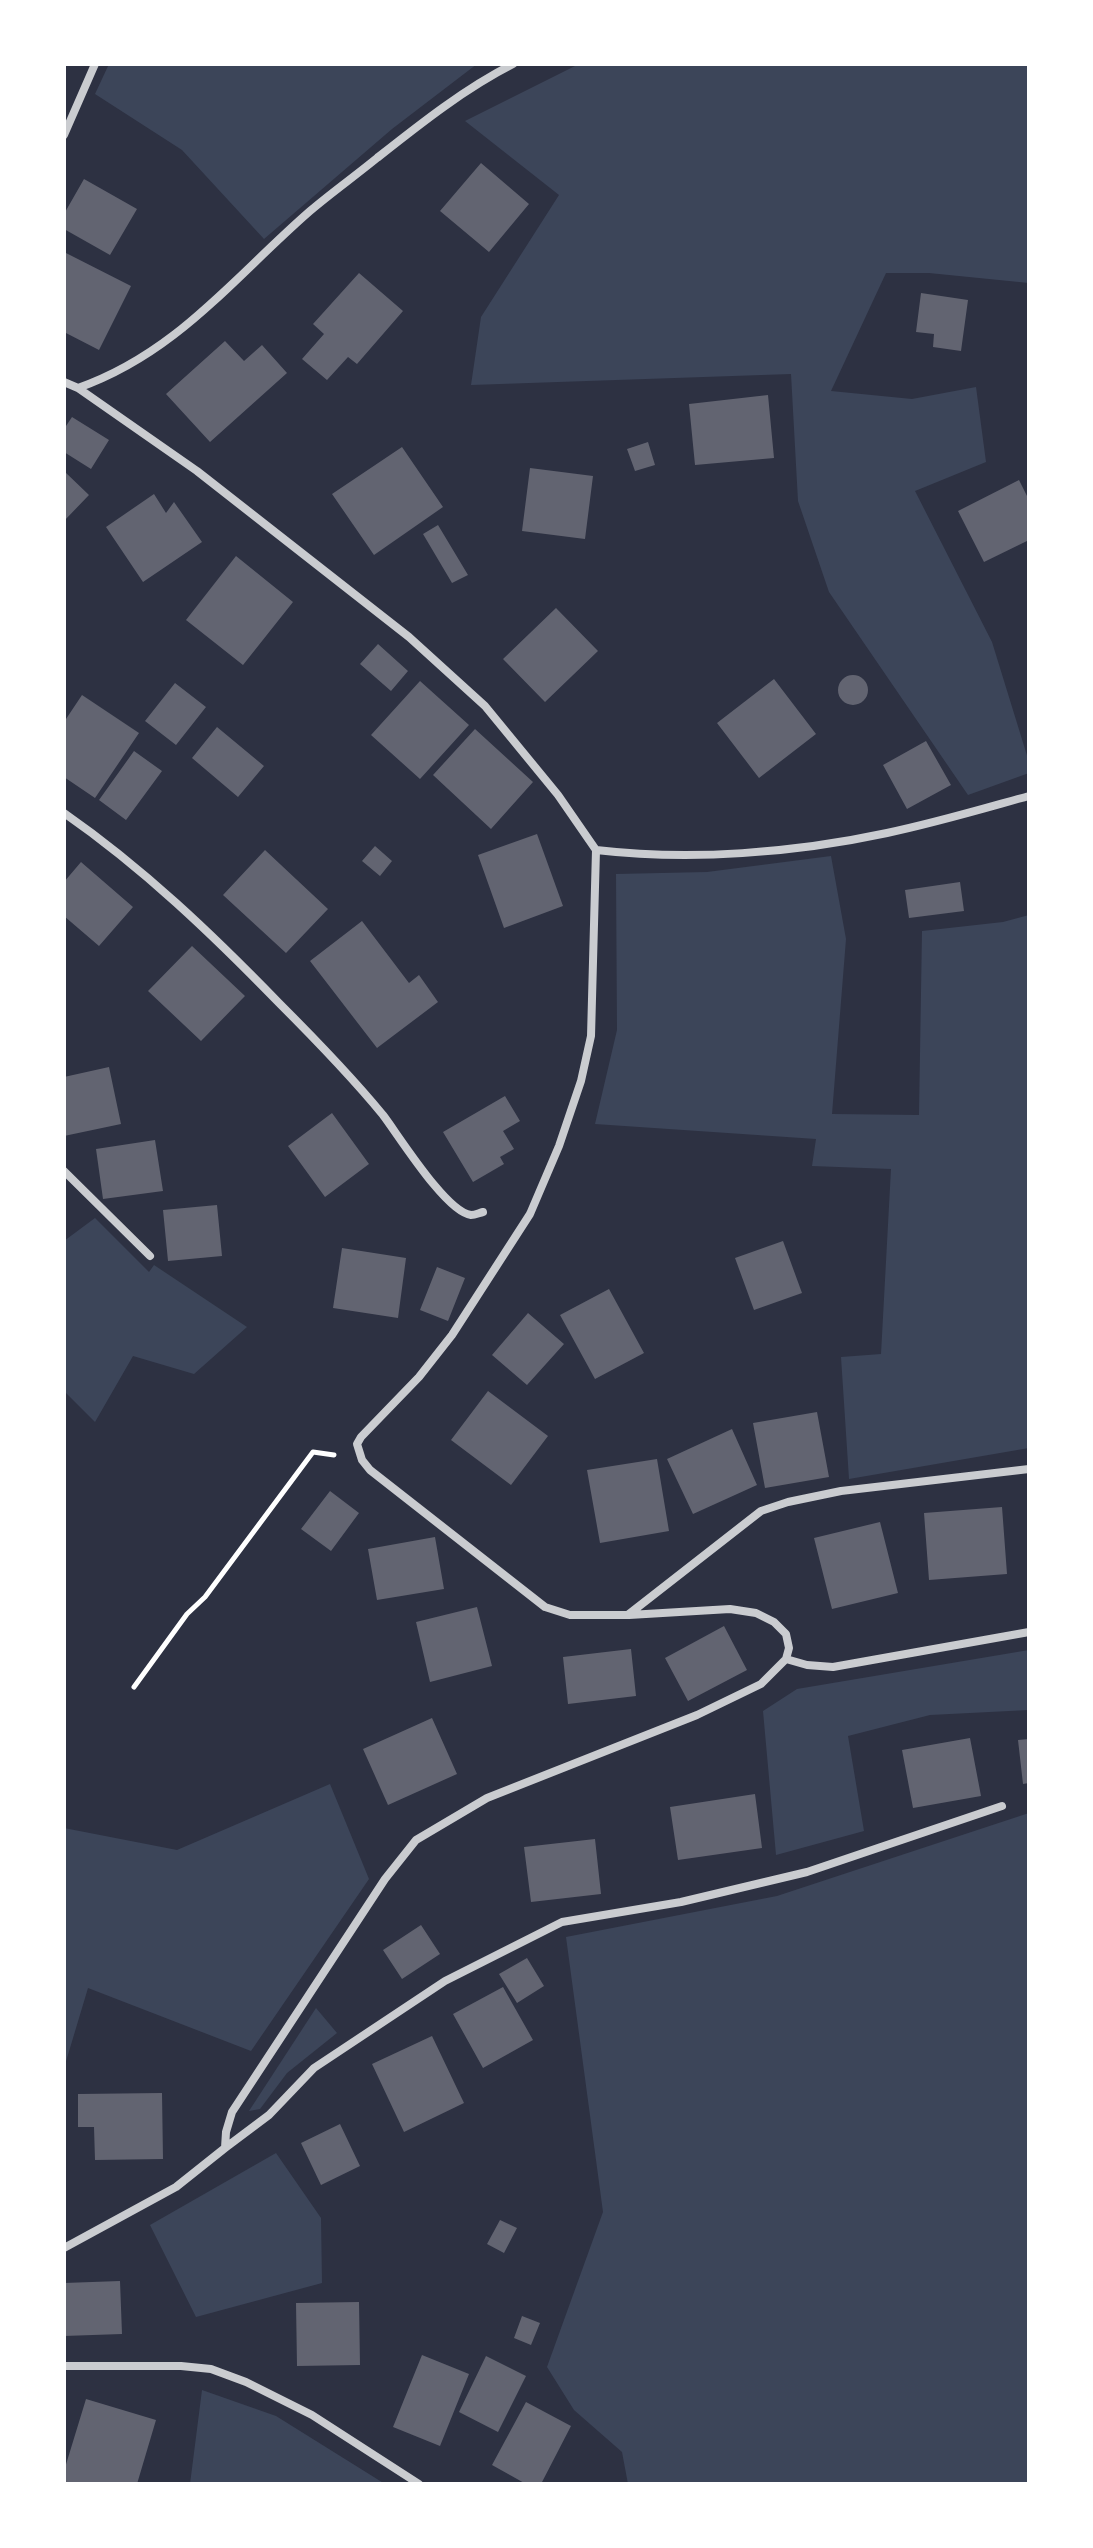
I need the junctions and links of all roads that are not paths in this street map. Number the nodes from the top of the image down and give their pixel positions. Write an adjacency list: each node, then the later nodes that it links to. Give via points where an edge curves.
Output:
1 (95, 64): 3 (street)
2 (513, 64): 5 (street, via 457,98 310,211 189,325 134,363)
3 (64, 135)
4 (64, 382): 5 (street)
5 (78, 388): 8 (street, via 197,471 409,637 485,706)
6 (1029, 796): 8 (street, via 886,833 764,851 649,856)
7 (64, 813): 10 (street, via 224,946 347,1074 437,1189 470,1215)
8 (596, 850): 13 (street, via 591,1036 559,1146 530,1214 474,1302 419,1377 357,1444 370,1470 545,1607 570,1615)
9 (64, 1171): 11 (street)
10 (483, 1212)
11 (150, 1256)
12 (1029, 1469): 13 (street, via 841,1491 761,1511)
13 (629, 1615): 15 (street, via 730,1609 756,1613 786,1634)
14 (1029, 1632): 15 (street, via 833,1667)
15 (786, 1659): 17 (street, via 772,1675 697,1715 487,1798 416,1840 232,2112)
16 (1002, 1806): 17 (street, via 807,1872 681,1902 562,1922 445,1981 314,2068 269,2115)
17 (225, 2148): 18 (street, via 176,2187)
18 (64, 2248)
19 (64, 2366): 20 (street, via 211,2369 312,2415)
20 (419, 2484)

